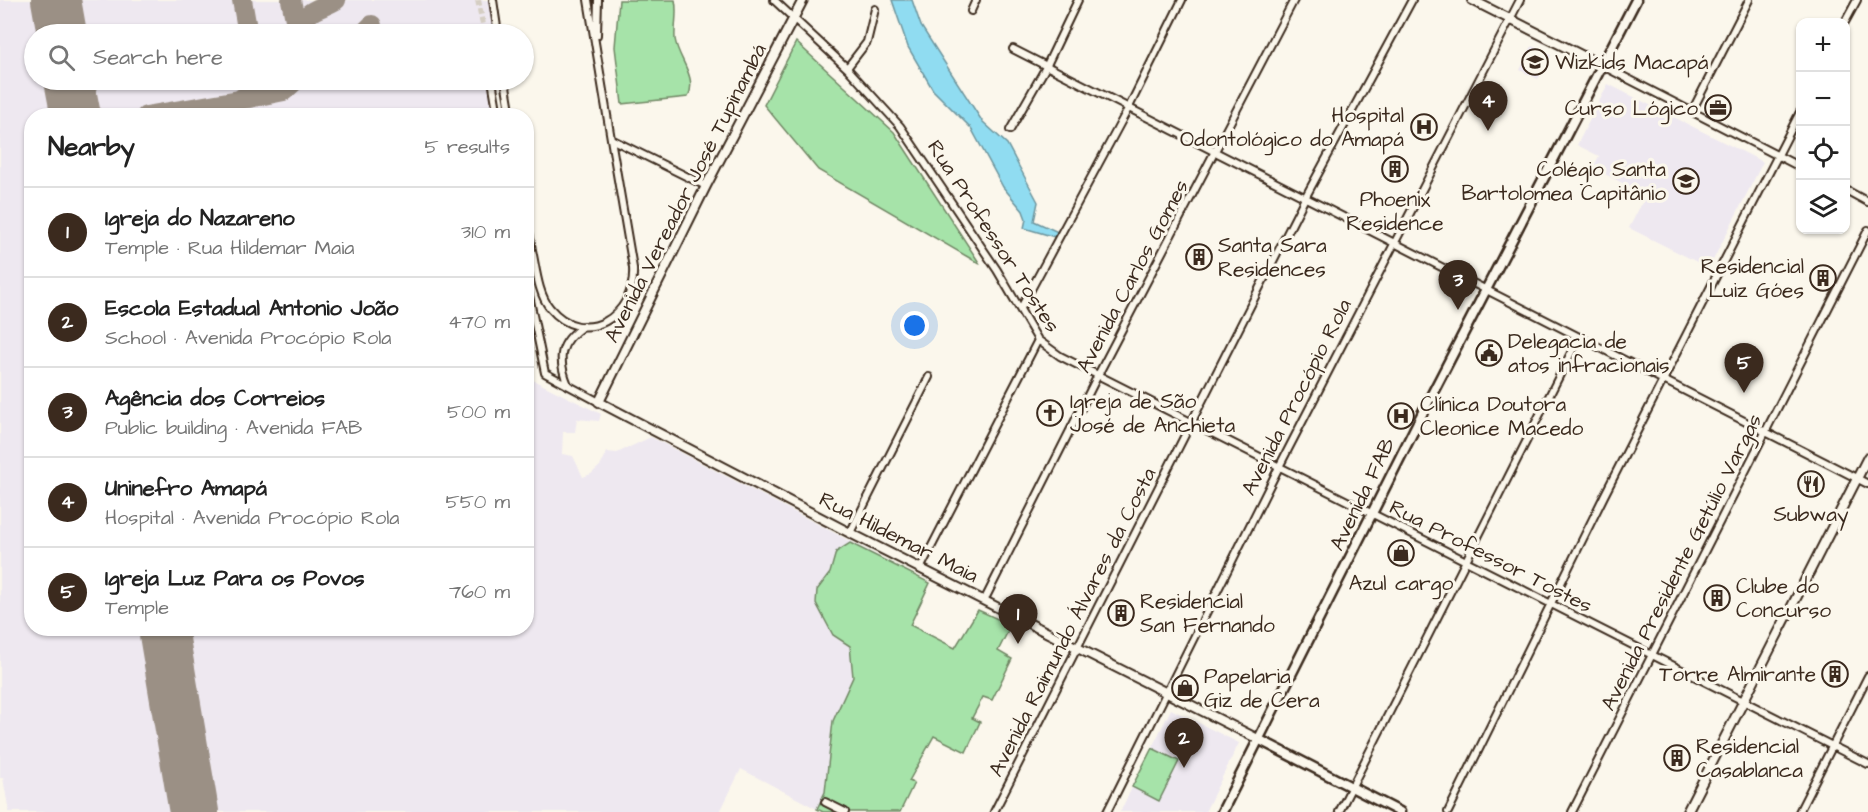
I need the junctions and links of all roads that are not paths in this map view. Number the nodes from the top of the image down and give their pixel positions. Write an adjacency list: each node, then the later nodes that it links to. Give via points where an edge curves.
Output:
1 (493, 0): 21 (street)
2 (588, 0): 22 (street)
3 (598, 0): 22 (street)
4 (774, 0): 18 (street, Rua Professor Tostes)
5 (803, 0): 18 (street, Avenida Vereador José Tupinambá)
6 (976, 0): 17 (street)
7 (1078, 0): 25 (street)
8 (1182, 0): 29 (street)
9 (1294, 0): 36 (street, Avenida Carlos Gomes)
10 (1412, 0): 41 (street, Avenida Raimundo Álvares da Costa)
11 (1472, 0): 20 (street)
12 (1520, 0): 20 (street, Avenida Procópio Rola)
13 (1636, 0): 24 (main road, Avenida FAB)
14 (1749, 0): 32 (street)
15 (1857, 0): 19 (street)
16 (875, 9): 26 (street, via 867,42)
17 (971, 11)
18 (795, 18): 26 (street, Rua Professor Tostes); 39 (street, Avenida Vereador José Tupinambá)
19 (1847, 18)
20 (1510, 19): 24 (street); 44 (street, Avenida Procópio Rola)
21 (497, 24)
22 (596, 41): 35 (street)
23 (1013, 49): 25 (street)
24 (1603, 66): 32 (street); 46 (main road, Avenida FAB)
25 (1046, 67): 29 (street); 34 (street)
26 (847, 68): 47 (street, Rua Professor Tostes, via 919,151)
27 (494, 90): 30 (street)
28 (507, 90): 31 (street)
29 (1129, 107): 36 (street); 47 (street)
30 (497, 108)
31 (510, 108)
32 (1692, 111): 37 (street)
33 (1796, 120): 37 (street)
34 (1010, 130)
35 (611, 139): 39 (street); 49 (street, via 634,283 619,313 608,321)
36 (1216, 153): 41 (street); 52 (street, Avenida Carlos Gomes)
37 (1778, 156): 38 (street); 54 (street)
38 (1796, 166)
39 (706, 186): 56 (street, Avenida Vereador José Tupinambá)
40 (1850, 193): 42 (street)
41 (1305, 198): 44 (street); 57 (street, Avenida Raimundo Álvares da Costa)
42 (1868, 202)
43 (1868, 230): 58 (street, Avenida Presidente Getúlio Vargas)
44 (1393, 243): 46 (street); 60 (street, Avenida Procópio Rola)
45 (534, 258): 49 (street, via 549,307 563,320)
46 (1486, 289): 50 (street); 63 (main road, Avenida FAB)
47 (1021, 308): 51 (street, Rua Professor Tostes)
48 (534, 320): 55 (street, Rua Hildemar Maia, via 545,373)
49 (583, 326): 55 (street, via 566,340 562,350)
50 (1579, 337): 54 (street); 65 (street)
51 (1038, 340): 52 (street, Rua Professor Tostes); 66 (street)
52 (1098, 375): 57 (street, Rua Professor Tostes); 67 (street, Avenida Carlos Gomes)
53 (929, 377): 64 (street)
54 (1663, 381): 58 (street); 68 (street)
55 (568, 386): 56 (street, Rua Hildemar Maia)
56 (599, 402): 64 (street, Rua Hildemar Maia)
57 (1192, 423): 60 (street, Rua Professor Tostes); 69 (street, Avenida Raimundo Álvares da Costa)
58 (1765, 433): 61 (street); 70 (street, Avenida Presidente Getúlio Vargas)
59 (1868, 457): 61 (street)
60 (1279, 467): 63 (street, Rua Professor Tostes); 72 (street, Avenida Procópio Rola)
61 (1857, 478): 62 (street); 73 (street)
62 (1868, 484)
63 (1372, 515): 65 (street, Rua Professor Tostes); 74 (main road, Avenida FAB)
64 (850, 533): 66 (street, Rua Hildemar Maia)
65 (1465, 560): 68 (street, Rua Professor Tostes); 77 (street)
66 (920, 569): 67 (street, Rua Hildemar Maia)
67 (984, 601): 69 (street, Rua Hildemar Maia)
68 (1552, 604): 70 (street, Rua Professor Tostes); 85 (street)
69 (1078, 649): 72 (street, Rua Hildemar Maia); 80 (street, Avenida Raimundo Álvares da Costa)
70 (1652, 656): 73 (street, Rua Professor Tostes); 86 (street, Avenida Presidente Getúlio Vargas)
71 (1868, 676): 75 (street)
72 (1168, 694): 74 (street, Rua Hildemar Maia); 81 (street, Avenida Procópio Rola)
73 (1742, 701): 75 (street, Rua Professor Tostes); 87 (street)
74 (1258, 739): 77 (main road, Rua Hildemar Maia); 82 (main road, Avenida FAB)
75 (1833, 746): 76 (street, Rua Professor Tostes); 88 (street)
76 (1868, 764)
77 (1352, 787): 83 (street); 84 (main road, Rua Hildemar Maia)
78 (825, 802): 79 (street)
79 (845, 812)
80 (994, 812)
81 (1107, 812)
82 (1222, 812)
83 (1339, 812)
84 (1400, 812)
85 (1449, 812)
86 (1572, 812)
87 (1687, 812)
88 (1799, 812)

